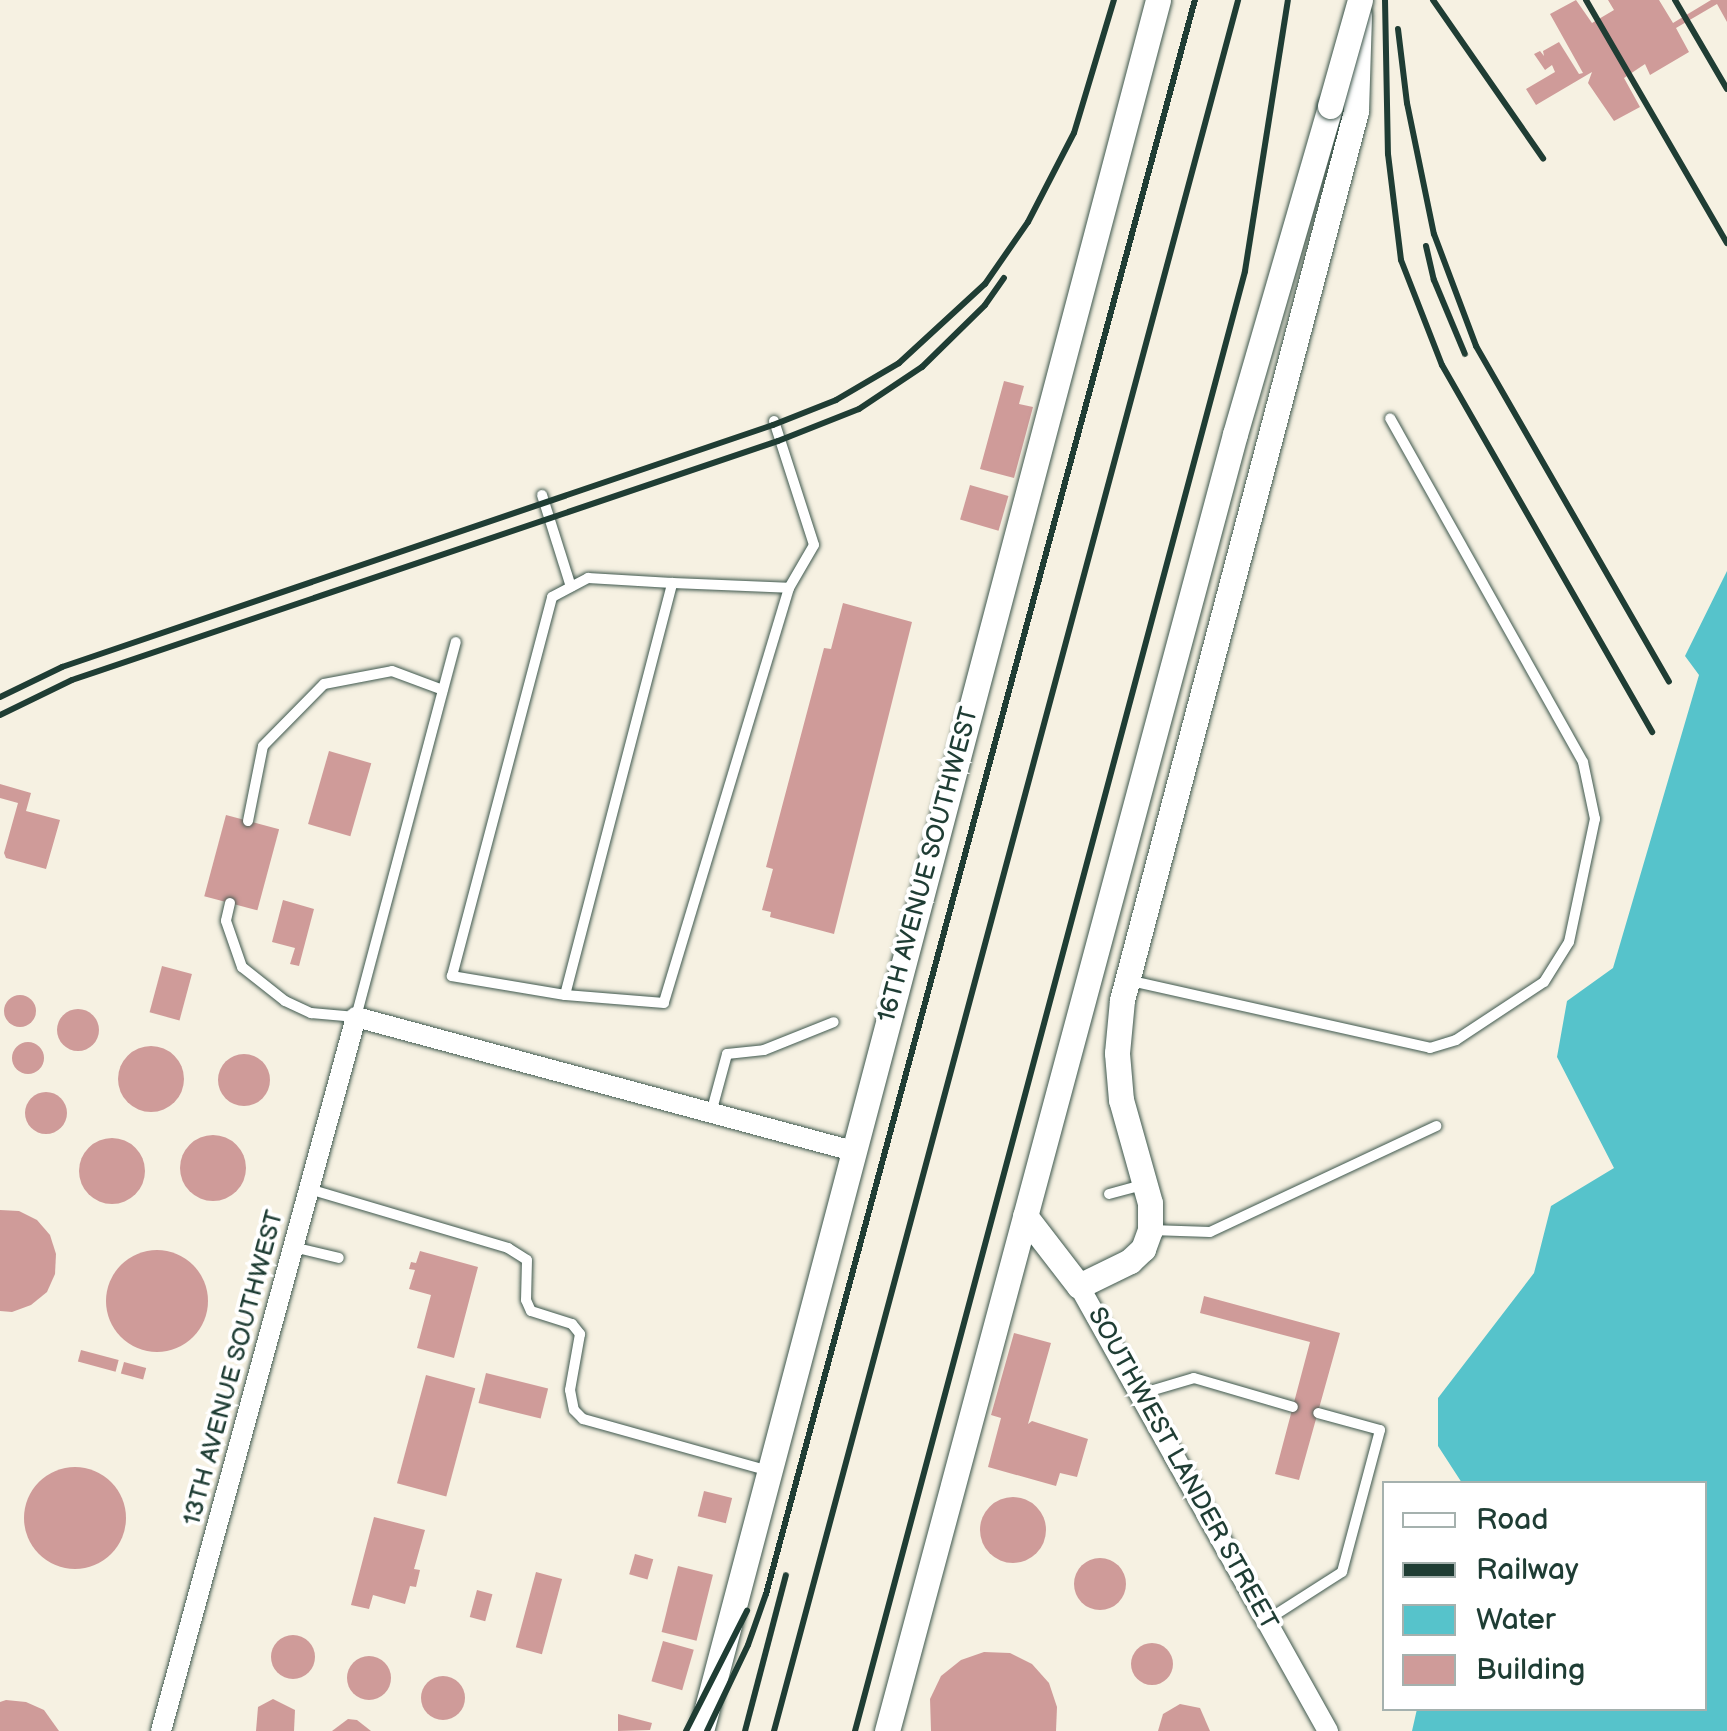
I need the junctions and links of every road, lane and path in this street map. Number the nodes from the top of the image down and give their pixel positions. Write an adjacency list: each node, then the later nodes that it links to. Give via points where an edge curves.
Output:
1 (1158, 0): 19 (street, 16TH AVENUE SOUTHWEST)
2 (1359, 0): 13 (street, via 1356,112); 23 (street, bridge)
3 (1390, 418): 13 (lane, via 1583,762 1596,819 1569,942 1544,982 1456,1040 1430,1048)
4 (774, 421): 8 (lane, via 814,545)
5 (542, 495): 7 (lane)
6 (672, 583): 7 (lane, via 588,578); 8 (lane); 14 (lane)
7 (572, 587): 14 (lane, via 552,597 452,976)
8 (789, 588): 14 (lane, via 664,1004)
9 (456, 642): 10 (lane)
10 (443, 690): 11 (lane, via 392,672 324,684 262,746); 15 (lane)
11 (248, 821)
12 (230, 903): 15 (lane, via 226,921 242,967 310,1013)
13 (1126, 980): 20 (street, via 1117,1053)
14 (565, 995)
15 (356, 1017): 17 (street); 21 (street, 13TH AVENUE SOUTHWEST)
16 (834, 1022): 17 (lane, via 764,1050 727,1054)
17 (710, 1114): 19 (street)
18 (1436, 1126): 24 (lane, via 1210,1232)
19 (853, 1151): 31 (street, 16TH AVENUE SOUTHWEST)
20 (1144, 1185): 22 (lane); 24 (street)
21 (309, 1189): 25 (street, 13TH AVENUE SOUTHWEST); 31 (lane, via 508,1248 528,1260 531,1312 572,1324 580,1334 570,1390 583,1419)
22 (1109, 1194)
23 (1025, 1216): 27 (street, SOUTHWEST LANDER STREET); 35 (street)
24 (1150, 1230): 27 (street, via 1130,1261)
25 (294, 1246): 26 (lane); 33 (street, 13TH AVENUE SOUTHWEST)
26 (339, 1258)
27 (1080, 1286): 28 (street, SOUTHWEST LANDER STREET)
28 (1140, 1394): 29 (lane, via 1194,1378); 32 (street, SOUTHWEST LANDER STREET)
29 (1293, 1406)
30 (1318, 1413): 32 (lane, via 1380,1430 1342,1572)
31 (769, 1470): 34 (street, 16TH AVENUE SOUTHWEST)
32 (1267, 1620): 36 (street, SOUTHWEST LANDER STREET)
33 (161, 1731)
34 (701, 1731)
35 (887, 1731)
36 (1328, 1731)

